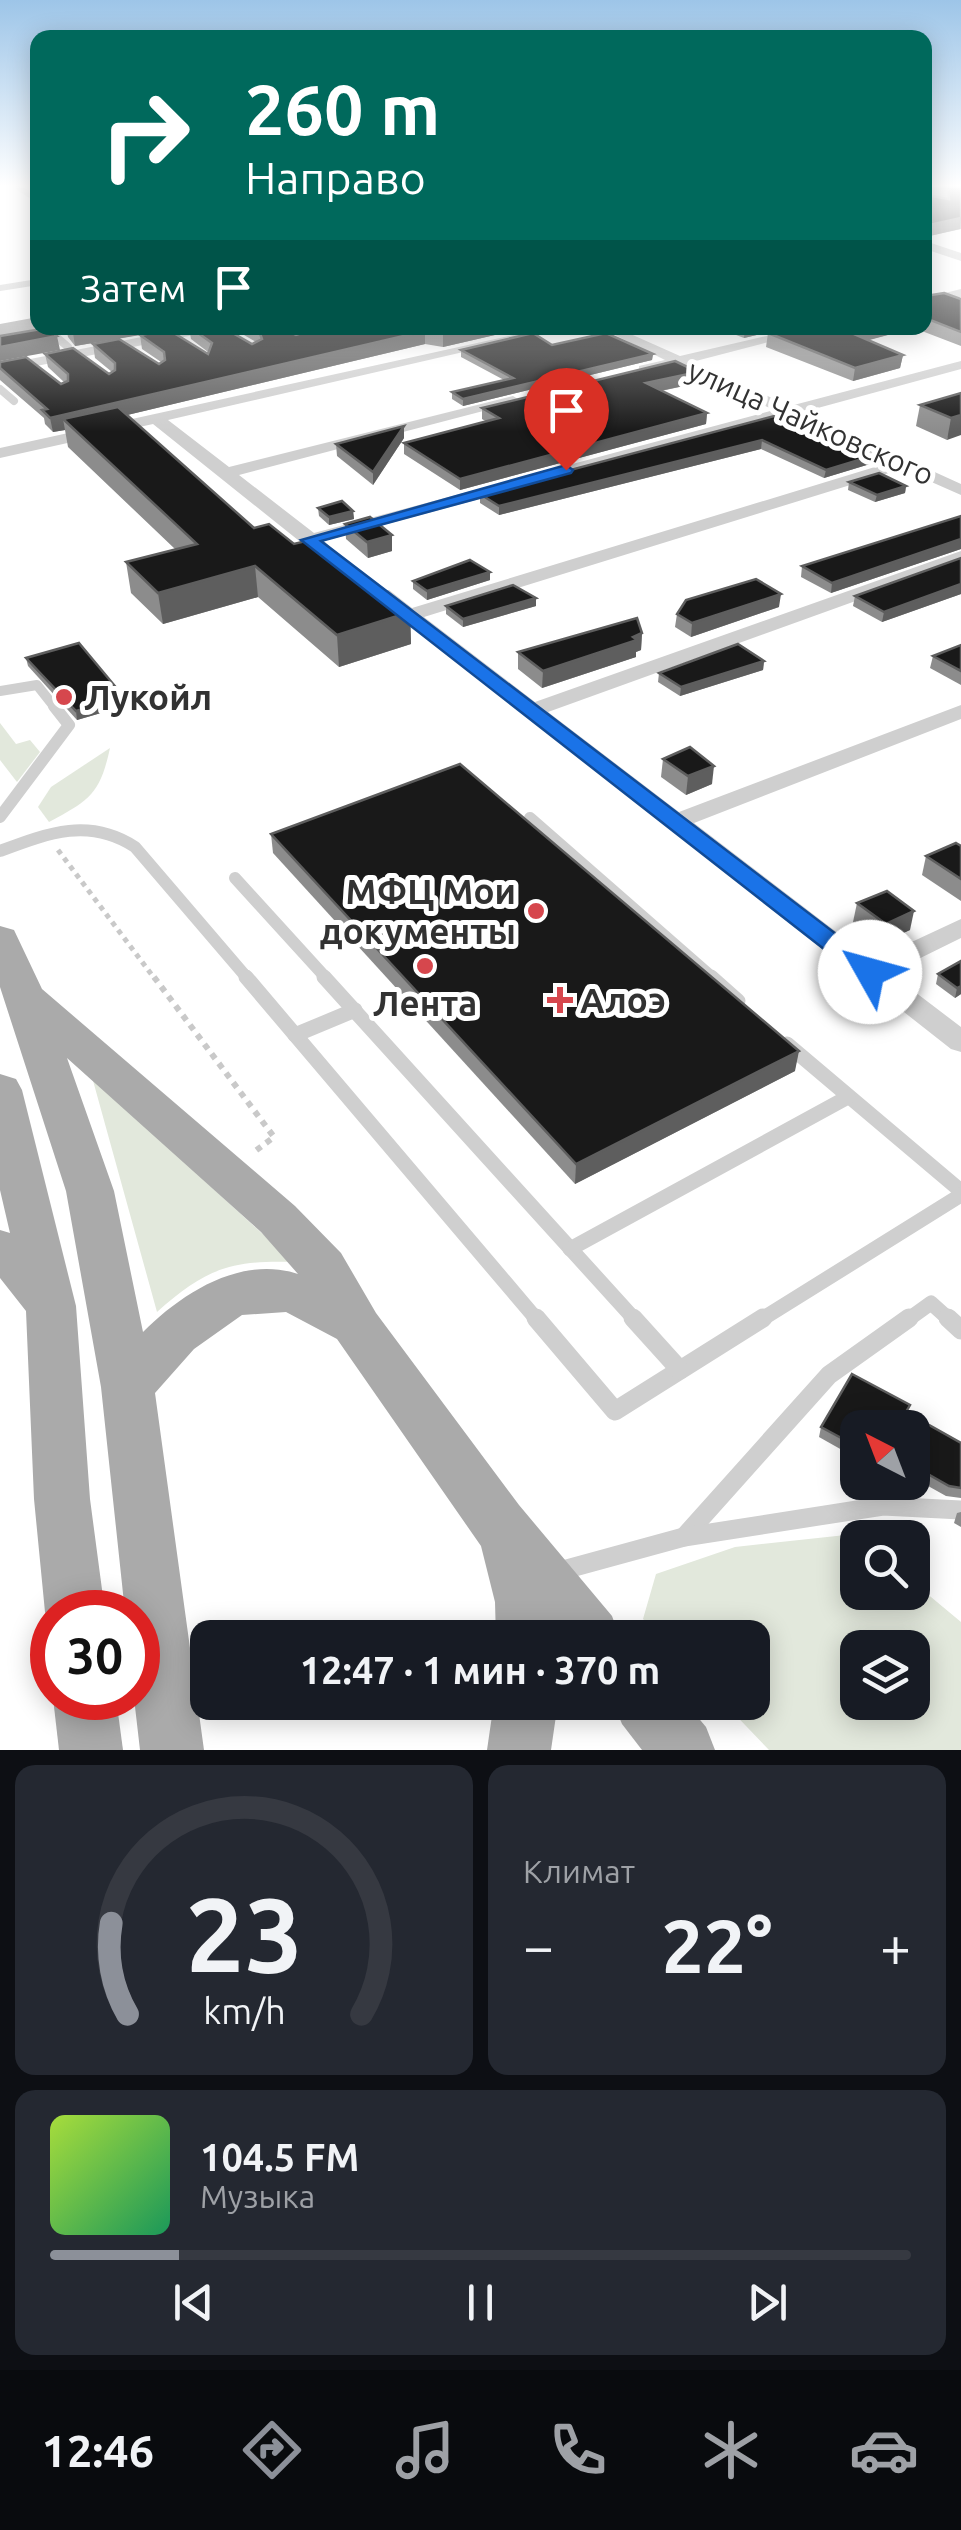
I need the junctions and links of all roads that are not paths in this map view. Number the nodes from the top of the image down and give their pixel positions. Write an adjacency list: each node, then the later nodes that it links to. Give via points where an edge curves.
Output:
1 (30, 283): 2 (lane)
2 (0, 288)
3 (961, 293): 4 (street)
4 (932, 300)
5 (54, 335): 12 (lane)
6 (172, 335): 10 (lane); 11 (lane)
7 (530, 335): 26 (street)
8 (621, 335): 15 (street, улица Чайковского)
9 (786, 335): 15 (street)
10 (184, 344)
11 (123, 345): 13 (lane); 14 (lane)
12 (68, 346)
13 (136, 353)
14 (78, 354): 16 (lane); 17 (lane)
15 (675, 361): 21 (street); 25 (street, улица Чайковского)
16 (31, 363): 19 (lane); 20 (lane)
17 (89, 363)
18 (961, 365): 25 (street)
19 (0, 369)
20 (42, 372)
21 (619, 375)
22 (0, 389): 24 (lane)
23 (526, 398): 29 (street)
24 (14, 401)
25 (786, 410): 28 (street, улица Чайковского); 31 (street)
26 (157, 418): 27 (street); 29 (street)
27 (0, 453)
28 (902, 464): 30 (street, улица Чайковского); 33 (street)
29 (227, 473): 31 (street)
30 (961, 490)
31 (309, 540): 33 (street)
32 (961, 557): 35 (street)
33 (410, 615): 35 (street)
34 (0, 692): 37 (lane, via 37,685 70,725)
35 (533, 710): 39 (street)
36 (961, 711): 39 (street)
37 (0, 816)
38 (530, 818): 46 (lane)
39 (677, 821): 44 (street)
40 (0, 851): 49 (lane, via 82,826 135,847)
41 (235, 878): 47 (lane)
42 (961, 926): 44 (street)
43 (0, 939): 45 (main road)
44 (870, 972): 50 (street)
45 (25, 997): 57 (main road, via 278,1219 322,1266); 60 (main road, via 90,1192)
46 (747, 1008)
47 (354, 1010): 49 (lane); 54 (lane)
48 (776, 1033): 52 (lane)
49 (295, 1035): 59 (lane, via 615,1412)
50 (961, 1042)
51 (0, 1090): 56 (main road)
52 (848, 1097): 53 (lane); 54 (lane)
53 (961, 1193): 59 (lane)
54 (570, 1249): 59 (lane)
55 (0, 1250): 56 (main road, via 23,1268)
56 (50, 1306): 65 (main road)
57 (358, 1328): 60 (main road, via 327,1303 302,1295 274,1289 225,1296 173,1330); 62 (main road)
58 (961, 1330): 63 (lane, via 931,1303 828,1375)
59 (680, 1370)
60 (128, 1387): 72 (main road)
61 (961, 1510): 63 (lane, via 883,1506)
62 (499, 1524): 64 (main road); 66 (main road)
63 (684, 1536): 64 (lane)
64 (539, 1576): 67 (main road)
65 (72, 1590)
66 (526, 1620)
67 (575, 1620)
68 (88, 1720): 71 (main road)
69 (523, 1720): 73 (main road)
70 (659, 1720): 74 (main road)
71 (91, 1750)
72 (172, 1750)
73 (519, 1750)
74 (683, 1750)

